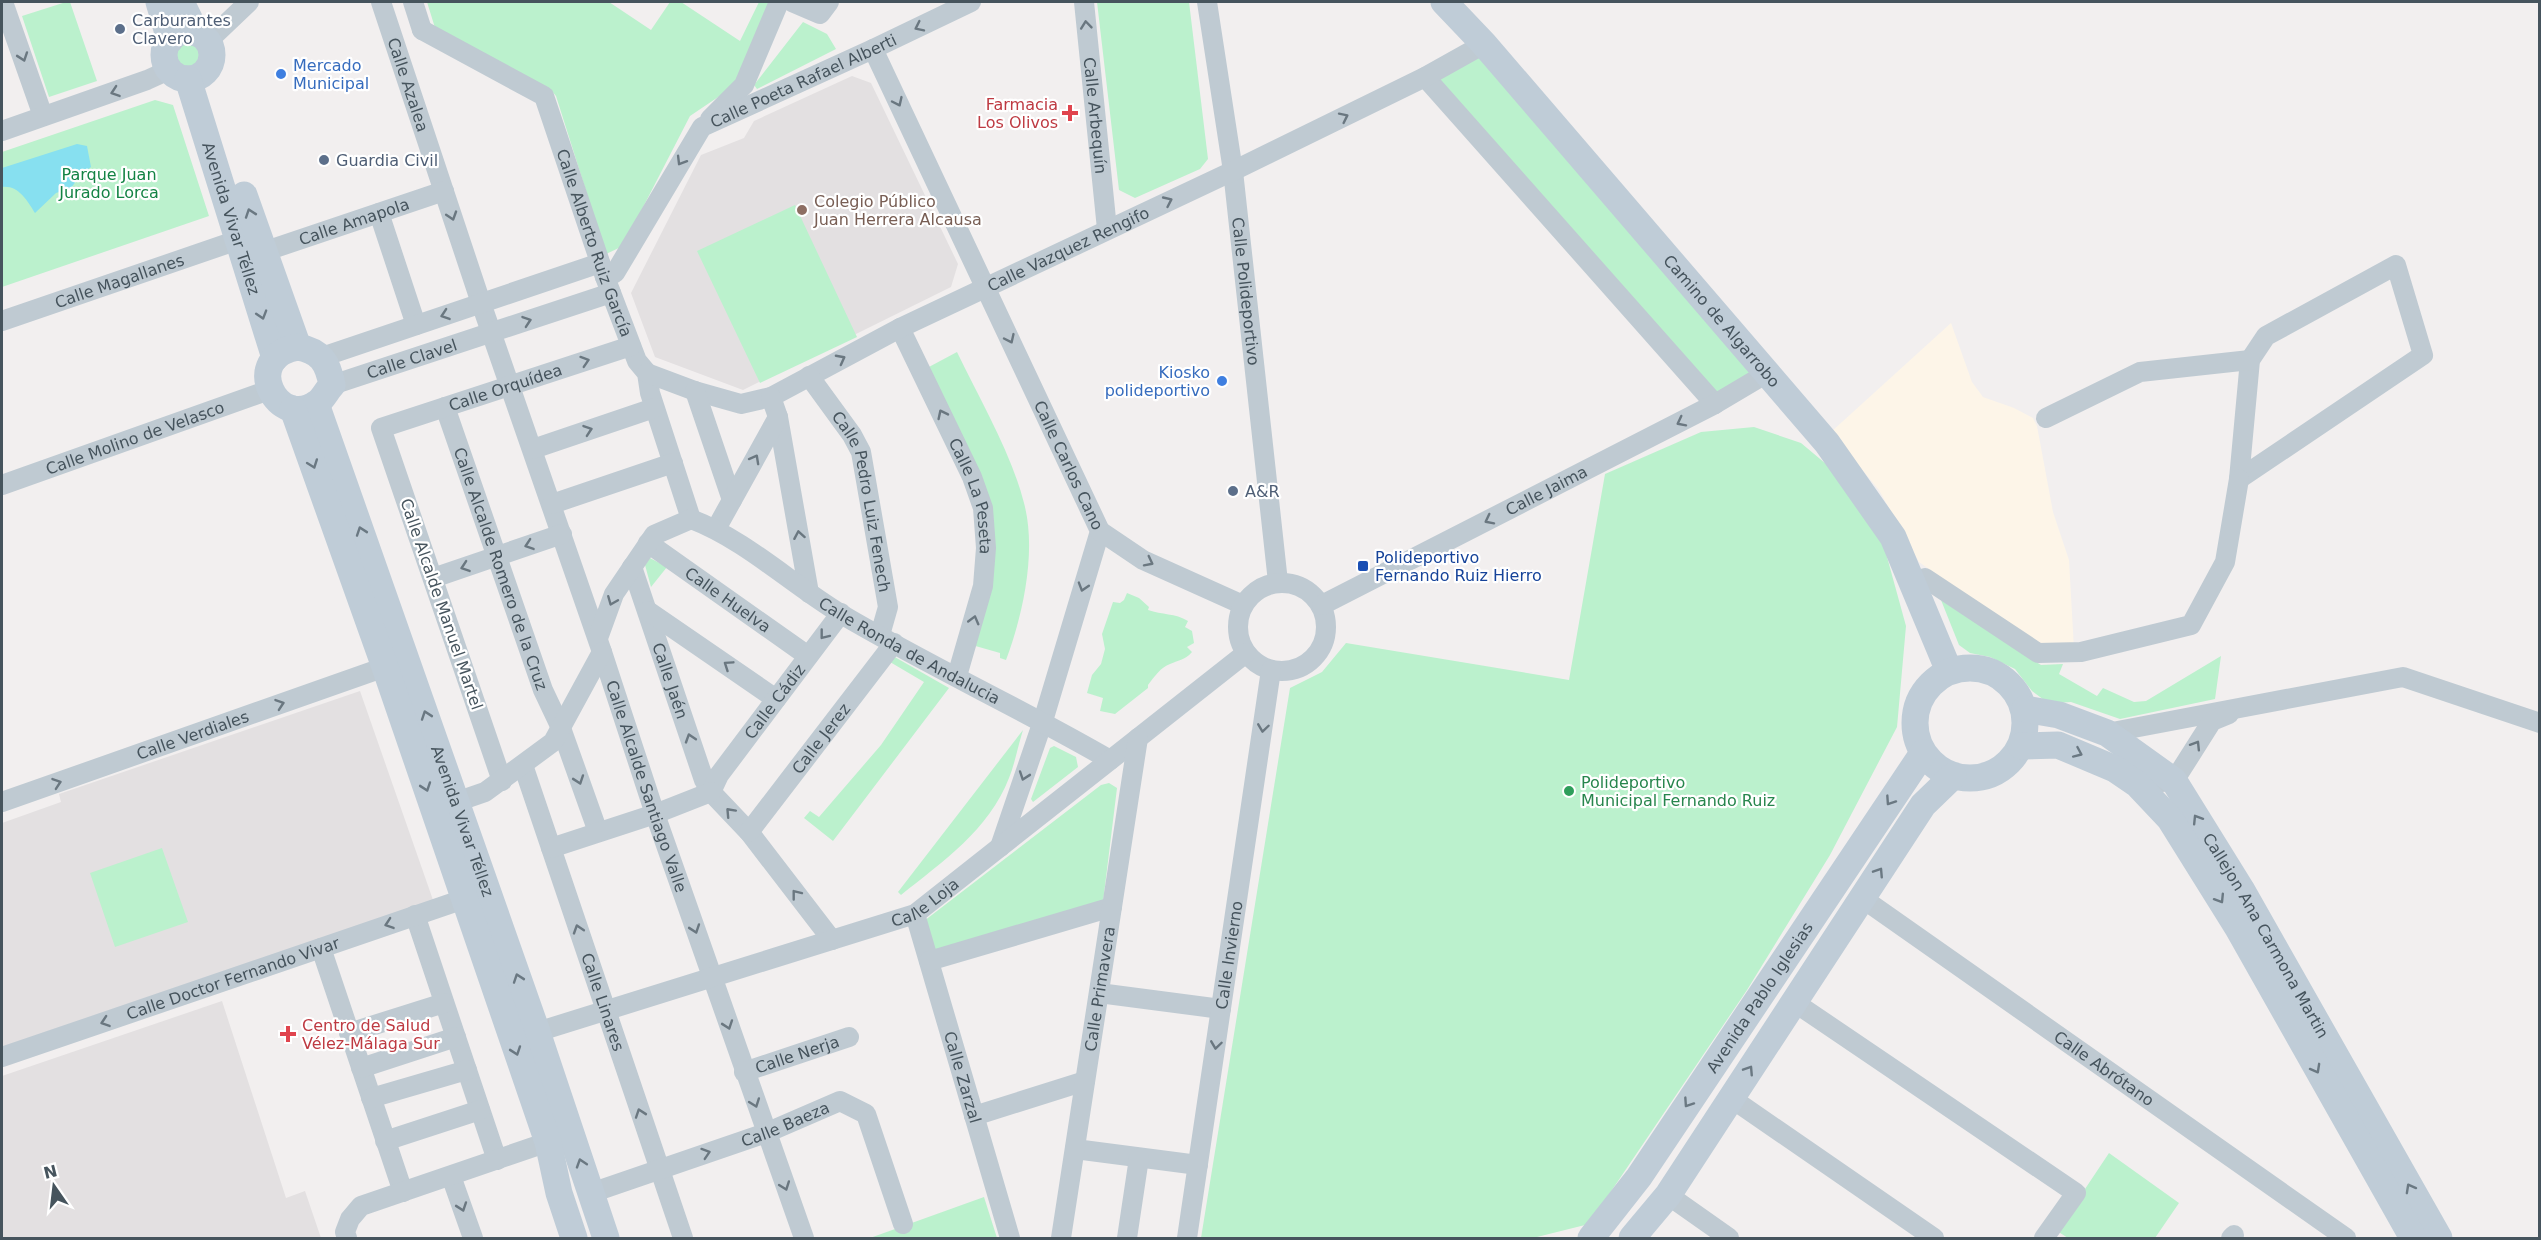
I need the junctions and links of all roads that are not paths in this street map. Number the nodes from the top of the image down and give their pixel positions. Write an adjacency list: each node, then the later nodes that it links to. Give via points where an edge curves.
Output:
1 (3, 2): 21 (street, one-way to 21)
2 (159, 2): 19 (street, Avenida Vivar Téllez)
3 (181, 2): 15 (street)
4 (249, 2): 15 (street)
5 (381, 2): 16 (street, Calle Azalea)
6 (413, 2): 14 (street)
7 (779, 2): 22 (street, via 744,85)
8 (792, 2): 9 (street, via 820,15)
9 (830, 2)
10 (971, 2): 18 (street, Calle Poeta Rafael Alberti, one-way to 18)
11 (1084, 2): 27 (street, Calle Arbequín, one-way to 11)
12 (1207, 2): 24 (street, Calle Polideportivo)
13 (1444, 2): 17 (street, Camino de Algarrobo)
14 (422, 30): 16 (street); 30 (street, Calle Alberto Ruiz García, via 544,96)
15 (202, 37): 19 (street, via 182,33); 19 (street, via 212,55 211,62)
16 (394, 39): 25 (street, Calle Azalea)
17 (1484, 44): 20 (street, Calle Vazquez Rengifo); 40 (street, Camino de Algarrobo)
18 (873, 50): 22 (street, Calle Poeta Rafael Alberti); 31 (street, Calle Carlos Cano, one-way to 31)
19 (182, 65): 21 (street, one-way to 21); 28 (street, Avenida Vivar Téllez); 29 (street, Avenida Vivar Téllez, one-way to 19)
20 (1425, 77): 24 (street, Calle Vazquez Rengifo, one-way to 20); 48 (street)
21 (44, 116): 23 (street)
22 (702, 127): 30 (street, Calle Poeta Rafael Alberti, one-way to 30, via 615,273)
23 (2, 131)
24 (1233, 171): 27 (street, Calle Vazquez Rengifo, one-way to 24); 68 (street, Calle Polideportivo)
25 (444, 191): 26 (street, Calle Amapola); 32 (street, Calle Azalea, one-way to 32)
26 (379, 213): 29 (street, Calle Amapola); 34 (street)
27 (1107, 229): 31 (street, Calle Vazquez Rengifo)
28 (238, 240): 33 (street, Calle Magallanes); 38 (street, Avenida Vivar Téllez, one-way to 38)
29 (263, 252): 38 (street, Avenida Vivar Téllez)
30 (606, 278): 32 (street, Calle Clavel); 36 (street, Calle Clavel, one-way to 30); 37 (street, Calle Alberto Ruiz García)
31 (985, 286): 35 (street, Calle Vazquez Rengifo); 62 (street, Calle Carlos Cano, one-way to 62)
32 (481, 303): 34 (street, Calle Clavel, one-way to 34); 36 (street)
33 (2, 321)
34 (416, 325): 38 (street, Calle Clavel)
35 (900, 328): 42 (street, Calle Vazquez Rengifo, one-way to 35); 82 (street, Calle La Peseta, one-way to 35, via 983,586 983,508)
36 (492, 333): 43 (street, Calle Alcalde Santiago Valle); 47 (street, Calle Clavel)
37 (631, 346): 41 (street, Calle Alberto Ruiz García); 43 (street, Calle Orquídea, one-way to 37)
38 (298, 354): 44 (street, via 267,376); 47 (street, via 328,368)
39 (2250, 360): 52 (street, via 2140,372); 56 (street); 56 (street, via 2266,336 2396,265 2423,355)
40 (1769, 372): 48 (street, Calle Jaima); 69 (street, Camino de Algarrobo, via 1827,443 1887,528)
41 (647, 373): 45 (street, Calle Vazquez Rengifo); 50 (street, Calle Alberto Ruiz García)
42 (809, 376): 46 (street, Calle Vazquez Rengifo); 75 (street, Calle Pedro Luiz Fenech, via 861,452 888,608)
43 (510, 385): 49 (street, Calle Orquídea); 54 (street, Calle Alcalde Santiago Valle)
44 (269, 390): 47 (street, via 282,405); 57 (street, Calle Molino de Velasco)
45 (695, 391): 46 (street, Calle Vazquez Rengifo, via 741,404); 58 (street)
46 (771, 397): 51 (street)
47 (314, 399): 79 (street, Avenida Vivar Téllez, one-way to 79); 103 (street, Avenida Vivar Téllez, one-way to 47)
48 (1715, 404): 72 (street, Calle Jaima, one-way to 72)
49 (445, 406): 53 (street, Calle Orquídea); 65 (street, Calle Alcalde Romero de la Cruz)
50 (654, 408): 54 (street, one-way to 50); 55 (street, Calle Alberto Ruiz García)
51 (778, 417): 58 (street, one-way to 51); 70 (street, one-way to 51)
52 (2046, 418)
53 (381, 428): 67 (street, Calle Alcalde Manuel Martel)
54 (533, 449): 59 (street, Calle Alcalde Santiago Valle)
55 (673, 463): 59 (street); 60 (street, Calle Alberto Ruiz García)
56 (2239, 479): 69 (street, via 2225,562 2191,625 2081,652 2038,653 1925,578)
57 (2, 485)
58 (732, 500): 61 (street)
59 (552, 504): 63 (street, Calle Alcalde Santiago Valle)
60 (691, 519): 61 (street, Calle Ronda de Andalucia); 64 (street, via 654,535)
61 (716, 529): 70 (street, Calle Ronda de Andalucia)
62 (1100, 531): 71 (street, one-way to 71, via 1143,560); 88 (street, Calle Carlos Cano, one-way to 88)
63 (562, 534): 65 (street, one-way to 65); 76 (street, Calle Alcalde Santiago Valle)
64 (648, 543): 66 (street); 78 (street, Calle Huelva)
65 (496, 556): 67 (street, one-way to 67); 90 (street, Calle Alcalde Romero de la Cruz, via 543,690)
66 (632, 567): 73 (street, Calle Jaén); 76 (street, one-way to 76, via 614,594)
67 (433, 578): 98 (street, Calle Alcalde Manuel Martel)
68 (1278, 582): 71 (street, via 1264,586); 72 (street, via 1295,584)
69 (1912, 583): 81 (street, Camino de Algarrobo)
70 (809, 593): 74 (street, Calle Ronda de Andalucia)
71 (1243, 605): 77 (street, via 1238,621 1239,638)
72 (1322, 605): 80 (street, via 1327,621 1326,639 1318,654 1305,665)
73 (648, 611): 85 (street, one-way to 73); 101 (street, Calle Jaén, one-way to 73)
74 (841, 614): 75 (street, Calle Ronda de Andalucia); 78 (street, Calle Cádiz, one-way to 78)
75 (887, 639): 82 (street, Calle Ronda de Andalucia); 106 (street, Calle Jerez)
76 (600, 645): 83 (street, Calle Alcalde Santiago Valle); 84 (street)
77 (1246, 653): 80 (street); 92 (street, Calle Loja)
78 (808, 656): 85 (street, Calle Cádiz)
79 (385, 668): 102 (street, Calle Verdiales, one-way to 79); 110 (street, Avenida Vivar Téllez, one-way to 110)
80 (1271, 670): 121 (street, Calle Invierno, one-way to 121)
81 (1949, 671): 87 (street, via 1968,667 2004,678); 94 (street, via 1921,697 1915,716 1916,735)
82 (957, 676): 88 (street, Calle Ronda de Andalucia)
83 (617, 697): 84 (street, via 597,690); 104 (street, Calle Alcalde Santiago Valle)
84 (577, 698): 90 (street)
85 (776, 699): 101 (street, Calle Cádiz, via 719,775)
86 (2259, 702): 89 (street, via 2403,676); 91 (street); 99 (street, one-way to 86, via 2212,721)
87 (2025, 709): 91 (street, Callejon Ana Carmona Martin, via 2059,715); 93 (street, via 2026,728)
88 (1043, 721): 95 (street, Calle Ronda de Andalucia); 107 (street, Calle Carlos Cano, one-way to 107)
89 (2540, 723)
90 (561, 728): 96 (street, via 553,742); 105 (street, Calle Alcalde Romero de la Cruz, one-way to 105)
91 (2108, 733): 99 (street, Callejon Ana Carmona Martin)
92 (1138, 738): 95 (street, Calle Loja); 111 (street, Calle Primavera)
93 (2021, 746): 97 (street, via 2010,763 1993,774 1973,779); 100 (street, Callejon Ana Carmona Martin, one-way to 100, via 2058,745 2115,769)
94 (1923, 753): 97 (street, via 1936,767); 159 (street, Avenida Pablo Iglesias, one-way to 159, via 1639,1177)
95 (1110, 760): 107 (street, Calle Loja)
96 (523, 765): 98 (street); 108 (street, Calle Linares)
97 (1953, 776): 109 (street, Avenida Pablo Iglesias, one-way to 97, via 1923,805)
98 (502, 781): 103 (street)
99 (2174, 781): 100 (street); 166 (street, Callejon Ana Carmona Martin, one-way to 99, via 2241,889)
100 (2137, 784): 165 (street, Callejon Ana Carmona Martin, one-way to 165, via 2170,819 2238,928)
101 (711, 792): 104 (street); 106 (street, Calle Jaén, one-way to 101)
102 (2, 802)
103 (456, 802): 123 (street, Avenida Vivar Téllez, one-way to 103)
104 (655, 814): 105 (street); 117 (street, Calle Alcalde Santiago Valle, one-way to 117)
105 (598, 832): 108 (street)
106 (749, 832): 114 (street, Calle Jaén, one-way to 106)
107 (1000, 847): 112 (street, Calle Loja)
108 (551, 848): 122 (street, Calle Linares, one-way to 108)
109 (1862, 898): 119 (street, Avenida Pablo Iglesias); 164 (street, Calle Abrótano)
110 (464, 899): 113 (street, Calle Doctor Fernando Vivar); 138 (street, Avenida Vivar Téllez, one-way to 138)
111 (1112, 908): 116 (street); 118 (street, Calle Primavera)
112 (915, 914): 114 (street, Calle Loja); 116 (street, Calle Zarzal)
113 (415, 915): 115 (street, Calle Doctor Fernando Vivar, one-way to 115); 120 (street)
114 (832, 940): 117 (street, Calle Loja)
115 (321, 948): 124 (street); 127 (street, Calle Doctor Fernando Vivar, one-way to 127)
116 (929, 961): 135 (street, Calle Zarzal)
117 (712, 977): 122 (street, Calle Loja); 130 (street, Calle Alcalde Santiago Valle, one-way to 130)
118 (1099, 993): 121 (street); 131 (street, Calle Primavera)
119 (1794, 1002): 133 (street, Avenida Pablo Iglesias, one-way to 119); 163 (street, via 2076,1193)
120 (444, 1003): 124 (street); 125 (street)
121 (1221, 1009): 142 (street, Calle Invierno, one-way to 142)
122 (606, 1011): 123 (street, Calle Loja); 143 (street, Calle Linares, one-way to 122)
123 (537, 1032): 146 (street, Avenida Vivar Téllez, one-way to 123)
124 (349, 1033): 128 (street)
125 (456, 1037): 128 (street); 129 (street)
126 (849, 1037): 130 (street, Calle Nerja)
127 (2, 1057)
128 (361, 1068): 132 (street)
129 (467, 1070): 132 (street); 134 (street)
130 (744, 1072): 136 (street, Calle Alcalde Santiago Valle, one-way to 136)
131 (1085, 1081): 135 (street); 139 (street, Calle Primavera)
132 (371, 1098): 137 (street)
133 (1731, 1098): 147 (street, Avenida Pablo Iglesias); 162 (street)
134 (480, 1110): 137 (street); 141 (street)
135 (974, 1116): 155 (street, Calle Zarzal)
136 (766, 1133): 143 (street, Calle Baeza, one-way to 136); 148 (street, Calle Baeza, via 840,1101 866,1114); 154 (street, Calle Alcalde Santiago Valle, one-way to 154)
137 (386, 1141): 145 (street)
138 (548, 1142): 141 (street); 151 (street, Avenida Vivar Téllez)
139 (1075, 1149): 140 (street); 156 (street, Calle Primavera)
140 (1139, 1158): 142 (street); 157 (street)
141 (497, 1160): 144 (street)
142 (1198, 1165): 158 (street, Calle Invierno)
143 (659, 1169): 146 (street, Calle Baeza); 153 (street, Calle Linares)
144 (451, 1176): 145 (street); 150 (street, one-way to 150)
145 (403, 1192): 149 (street, via 361,1206 350,1219 345,1232)
146 (591, 1193): 152 (street, Avenida Vivar Téllez)
147 (1668, 1195): 160 (street, Avenida Pablo Iglesias); 161 (street)
148 (903, 1224)
149 (347, 1239)
150 (472, 1239)
151 (574, 1239)
152 (606, 1239)
153 (683, 1239)
154 (804, 1239)
155 (1010, 1239)
156 (1061, 1239)
157 (1126, 1239)
158 (1187, 1239)
159 (1592, 1239)
160 (1632, 1239)
161 (1729, 1239)
162 (1934, 1239)
163 (2044, 1239)
164 (2346, 1239)
165 (2413, 1239)
166 (2439, 1239)

